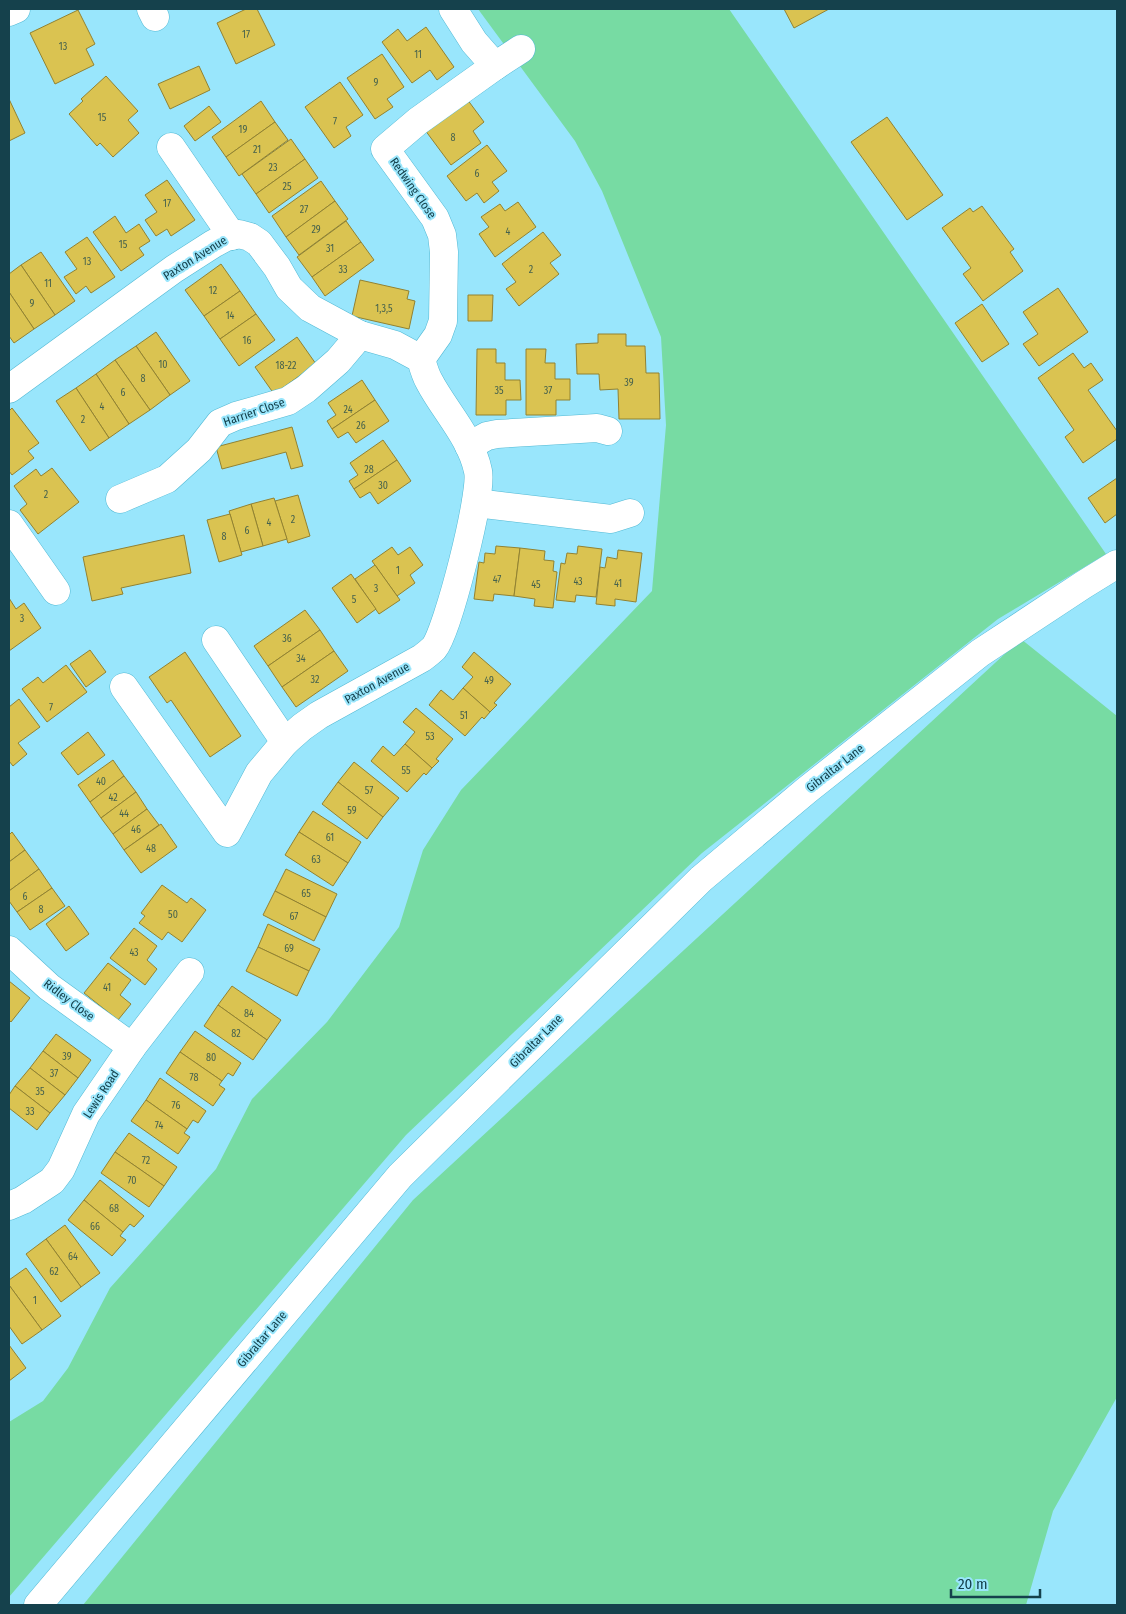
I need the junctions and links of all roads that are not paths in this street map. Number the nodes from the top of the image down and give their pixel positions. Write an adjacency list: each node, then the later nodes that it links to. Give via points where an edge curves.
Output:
1 (16, 9): 3 (street)
2 (453, 9): 5 (street, via 474,42)
3 (9, 12)
4 (521, 49): 5 (street, Redwing Close)
5 (495, 66): 9 (street, Redwing Close, via 385,149 434,218 442,235 443,321 438,335)
6 (171, 147): 7 (street)
7 (232, 236): 8 (street, Paxton Avenue, via 239,234 260,243 289,288 310,308); 10 (street, Paxton Avenue, via 174,269)
8 (360, 335): 9 (street, Paxton Avenue, via 395,345); 13 (street, Harrier Close, via 338,361 306,389 288,401 220,423 199,450 166,479)
9 (420, 359): 12 (street, Paxton Avenue, via 428,380)
10 (9, 389)
11 (608, 431): 12 (street, via 597,428 497,434)
12 (469, 446): 14 (street, Paxton Avenue, via 479,472)
13 (120, 499)
14 (476, 504): 15 (street, via 611,519); 21 (street, Paxton Avenue, via 447,618 434,648 422,658 319,715)
15 (630, 513)
16 (9, 524): 18 (street)
17 (1117, 564): 26 (street, Gibraltar Lane, via 980,653 806,790 701,879 400,1176)
18 (56, 591)
19 (216, 640): 21 (street)
20 (124, 687): 21 (street, Paxton Avenue, via 227,832 259,773)
21 (286, 742)
22 (11, 958): 24 (street, Ridley Close)
23 (190, 972): 24 (street, Lewis Road)
24 (132, 1047): 25 (street, Lewis Road, via 86,1114 61,1169 52,1181)
25 (9, 1206)
26 (38, 1605)

